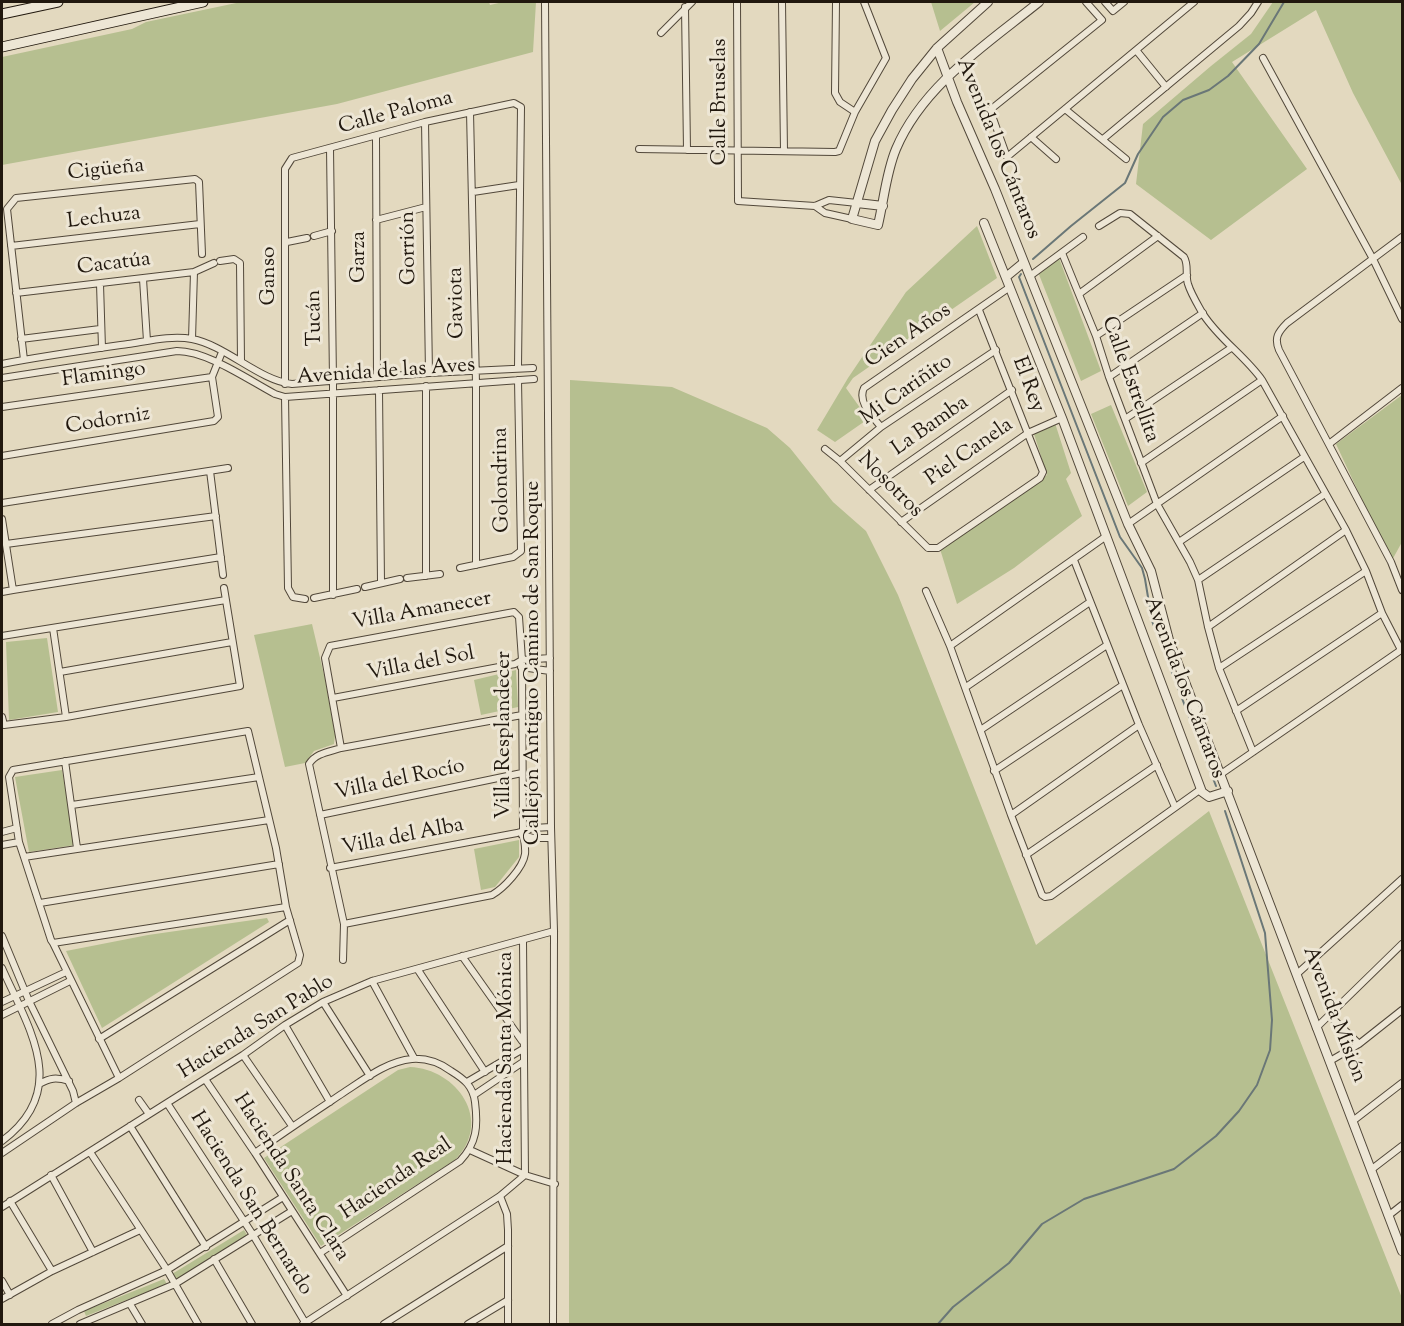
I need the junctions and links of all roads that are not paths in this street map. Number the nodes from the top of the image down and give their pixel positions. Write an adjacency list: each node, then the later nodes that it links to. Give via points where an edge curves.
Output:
1 (58, 2): 18 (main road)
2 (203, 2): 21 (main road)
3 (545, 2): 165 (street, Callejón Antiguo Camino de San Roque)
4 (692, 2): 16 (street)
5 (737, 2): 37 (street, Calle Bruselas)
6 (782, 2): 38 (street)
7 (836, 2): 29 (street, via 835,93 840,102)
8 (864, 2): 29 (street, via 886,58)
9 (988, 2): 22 (street)
10 (1039, 2): 25 (street)
11 (1086, 2): 19 (street)
12 (1105, 2): 17 (street)
13 (1124, 2): 17 (street)
14 (1194, 2): 23 (street)
15 (1258, 2): 26 (street, via 1239,26)
16 (685, 7): 20 (street); 36 (street)
17 (1113, 11): 19 (street)
18 (2, 14)
19 (1102, 20): 32 (street, via 990,110 1007,157)
20 (661, 33)
21 (2, 47)
22 (937, 48): 25 (street, Avenida los Cántaros); 44 (street, via 912,79 875,141)
23 (1136, 50): 26 (street); 27 (street)
24 (1263, 58): 61 (street)
25 (947, 77): 46 (street, via 927,99 895,150); 62 (street, Avenida los Cántaros)
26 (1166, 87): 33 (street)
27 (1065, 109): 32 (street); 33 (street)
28 (470, 112): 30 (street, Calle Paloma); 42 (street, Calle Paloma, via 514,103 521,107); 43 (street, Gaviota)
29 (855, 112): 38 (street, via 839,150)
30 (425, 122): 31 (street, Calle Paloma); 47 (street, Gorrión)
31 (376, 136): 34 (street, Calle Paloma); 49 (street, Garza)
32 (1031, 137): 39 (street)
33 (1104, 139): 40 (street)
34 (330, 148): 41 (street, Calle Paloma, via 292,158); 53 (street, Tucán)
35 (639, 149): 36 (street)
36 (687, 150): 37 (street)
37 (738, 151): 38 (street); 45 (street, Calle Bruselas, via 738,201)
38 (784, 151)
39 (1056, 159)
40 (1126, 159)
41 (285, 168): 57 (street, Ganso)
42 (519, 184): 43 (street); 88 (street)
43 (473, 192): 90 (street, Gaviota)
44 (857, 203): 45 (street, via 829,200); 46 (street); 48 (street)
45 (815, 206): 48 (street, via 825,213)
46 (883, 206): 48 (street, via 878,225)
47 (426, 207): 49 (street); 91 (street, Gorrión)
48 (852, 219)
49 (376, 220): 93 (street, Garza)
50 (200, 224): 58 (street, Lechuza); 58 (street, Cigüeña, via 199,182 193,179 16,198 7,209); 60 (street)
51 (984, 224): 66 (street, Avenida los Cántaros)
52 (1099, 226): 54 (street, via 1125,212)
53 (332, 231): 57 (street); 97 (street, Tucán)
54 (1158, 236): 65 (street, via 1184,257); 71 (street)
55 (1083, 237): 59 (street)
56 (1402, 237): 61 (street)
57 (286, 242): 101 (street, Ganso)
58 (11, 246): 70 (street)
59 (1062, 253): 64 (street); 71 (street, Calle Estrellita)
60 (202, 254)
61 (1373, 259): 74 (street); 114 (street, via 1287,323 1276,339)
62 (1023, 263): 64 (street, Avenida los Cántaros); 66 (street, Avenida los Cántaros)
63 (194, 272): 67 (street, Cacatúa); 78 (street); 85 (street, Cacatúa, via 217,262 240,263)
64 (1030, 276): 129 (street, Avenida los Cántaros)
65 (1187, 276): 73 (street, via 1191,293); 76 (street)
66 (1006, 277): 69 (street, Avenida los Cántaros)
67 (143, 279): 68 (street, Cacatúa); 79 (street)
68 (100, 284): 70 (street, Cacatúa); 75 (street)
69 (1010, 287): 72 (street, Cien Años); 110 (street, Avenida los Cántaros)
70 (15, 293): 77 (street)
71 (1080, 294): 76 (street, Calle Estrellita)
72 (979, 310): 82 (street, El Rey); 112 (street, Cien Años, via 864,388 862,401)
73 (1203, 313): 81 (street); 94 (street)
74 (1402, 319)
75 (100, 329): 77 (street); 80 (street)
76 (1096, 336): 94 (street, Calle Estrellita)
77 (21, 339): 84 (street)
78 (192, 339): 79 (street, Avenida de las Aves); 83 (street, Avenida de las Aves)
79 (147, 341): 80 (street, Avenida de las Aves)
80 (102, 348): 84 (street, Avenida de las Aves)
81 (1231, 348): 99 (street); 111 (street)
82 (996, 350): 105 (street, El Rey); 112 (street, Mi Cariñito)
83 (222, 352): 85 (street, Avenida de las Aves); 86 (street)
84 (24, 360): 87 (street, Avenida de las Aves)
85 (241, 361): 101 (street, Avenida de las Aves)
86 (216, 363): 92 (street); 95 (street, Avenida de las Aves, via 177,351); 107 (street, Avenida de las Aves)
87 (2, 364)
88 (518, 368): 89 (street, Avenida de las Aves); 90 (street, Avenida de las Aves)
89 (533, 368)
90 (476, 370): 91 (street, Avenida de las Aves); 100 (street, Gaviota)
91 (429, 373): 93 (street, Avenida de las Aves)
92 (212, 377): 108 (street, Flamingo); 116 (street, Codorniz, via 218,417 214,422)
93 (377, 377): 97 (street, Avenida de las Aves)
94 (1109, 377): 111 (street, Calle Estrellita)
95 (2, 378)
96 (534, 379): 98 (street, Avenida de las Aves)
97 (333, 380): 101 (street, Avenida de las Aves); 106 (street, Tucán)
98 (518, 380): 100 (street, Avenida de las Aves); 137 (street, Golondrina, via 521,551 513,557)
99 (1262, 380): 109 (street); 119 (street)
100 (476, 383): 102 (street, Avenida de las Aves); 137 (street, Gaviota)
101 (285, 384)
102 (426, 386): 104 (street, Avenida de las Aves); 142 (street)
103 (1402, 388): 114 (street)
104 (379, 390): 106 (street, Avenida de las Aves); 146 (street)
105 (1012, 390): 113 (street, El Rey); 122 (street, La Bamba)
106 (333, 393): 107 (street, Avenida de las Aves); 152 (street, Tucán)
107 (285, 397): 154 (street, via 288,588 292,597)
108 (2, 407)
109 (1282, 416): 117 (street); 125 (street)
110 (1062, 418): 113 (street, Piel Canela); 131 (street, Avenida los Cántaros)
111 (1125, 419): 119 (street, Calle Estrellita)
112 (881, 427): 118 (street, Mi Cariñito)
113 (1028, 433): 128 (street, Piel Canela); 134 (street, El Rey, via 1043,472 1040,478 938,549)
114 (1329, 444): 149 (street)
115 (825, 449): 118 (street, Nosotros)
116 (2, 456)
117 (1304, 457): 123 (street); 132 (street)
118 (840, 461): 122 (street, Nosotros)
119 (1142, 463): 125 (street, Calle Estrellita)
120 (228, 468): 121 (street)
121 (210, 471): 124 (street); 126 (street)
122 (869, 490): 128 (street, Nosotros)
123 (1325, 494): 130 (street); 145 (street)
124 (2, 503)
125 (1157, 504): 129 (street); 132 (street, Calle Estrellita)
126 (216, 516): 133 (street); 135 (street)
127 (2, 519): 133 (street)
128 (901, 522): 134 (street, Nosotros)
129 (1128, 524): 185 (street, Avenida los Cántaros, via 1151,571 1169,640)
130 (1346, 530): 139 (street); 159 (street)
131 (1105, 537): 136 (street); 187 (street, Avenida los Cántaros)
132 (1179, 542): 145 (street, Calle Estrellita)
133 (6, 544): 148 (street)
134 (928, 548)
135 (221, 557): 141 (street); 148 (street)
136 (1074, 560): 156 (street); 164 (street)
137 (476, 565): 138 (street, Golondrina)
138 (460, 568)
139 (1366, 571): 157 (street); 167 (street)
140 (440, 574): 142 (street)
141 (223, 575)
142 (426, 576): 143 (street)
143 (407, 578)
144 (400, 579): 146 (street)
145 (1198, 580): 159 (street, Calle Estrellita)
146 (381, 582): 152 (street)
147 (224, 588): 155 (street)
148 (13, 590): 151 (street)
149 (1402, 590)
150 (926, 591): 164 (street)
151 (2, 592)
152 (333, 595): 153 (street)
153 (314, 598)
154 (305, 599)
155 (226, 600): 160 (street); 162 (street)
156 (1090, 602): 163 (street); 171 (street)
157 (1382, 613): 173 (street); 180 (street, via 1401,650)
158 (519, 617): 166 (street, Villa Resplandecer); 172 (street, Villa Amanecer, via 514,612 330,646 325,658)
159 (1208, 627): 167 (street, Calle Estrellita)
160 (53, 628): 161 (street); 169 (street)
161 (2, 636)
162 (232, 642): 169 (street); 176 (street, via 240,686)
163 (1107, 645): 170 (street); 178 (street)
164 (950, 646): 171 (street)
165 (550, 658): 166 (street, Villa del Sol); 168 (street, Callejón Antiguo Camino de San Roque)
166 (522, 664): 168 (street); 172 (street, Villa del Sol); 174 (street, Villa Resplandecer)
167 (1219, 668): 173 (street, Calle Estrellita)
168 (550, 671): 194 (street, Callejón Antiguo Camino de San Roque)
169 (60, 672): 176 (street)
170 (1123, 686): 177 (street); 183 (street)
171 (966, 687): 178 (street)
172 (333, 698): 179 (street)
173 (1236, 711): 180 (street, Calle Estrellita)
174 (522, 715): 179 (street); 184 (street, Villa Resplandecer)
175 (2, 717): 176 (street, via 4,725)
176 (66, 717)
177 (1139, 725): 182 (street); 192 (street)
178 (982, 729): 183 (street)
179 (341, 748): 191 (street, via 315,756 309,764)
180 (1253, 752): 185 (street)
181 (65, 761): 186 (street, via 248,731); 189 (street); 195 (street, via 11,772)
182 (1157, 765): 190 (street); 202 (street)
183 (994, 771): 192 (street)
184 (522, 773): 191 (street, Villa del Rocío); 197 (street, Villa Resplandecer)
185 (1221, 774): 188 (street, Avenida los Cántaros)
186 (259, 777): 189 (street); 193 (street)
187 (1201, 789): 188 (street, Avenida los Cántaros, via 1209,797); 190 (street)
188 (1228, 792): 221 (street, Avenida Misión)
189 (72, 805): 201 (street)
190 (1175, 807): 202 (street, via 1051,896 1042,895)
191 (320, 815): 205 (street)
192 (1011, 815): 202 (street)
193 (269, 819): 201 (street); 204 (street)
194 (551, 827): 197 (street, Villa del Alba); 198 (street, Callejón Antiguo Camino de San Roque)
195 (17, 828): 196 (street); 199 (street)
196 (2, 832)
197 (521, 833): 198 (street, Villa del Alba); 205 (street, Villa del Alba); 210 (street, Villa Resplandecer, via 525,853 518,867 492,895)
198 (551, 838): 211 (street, Callejón Antiguo Camino de San Roque)
199 (19, 842): 200 (street); 203 (street)
200 (2, 845)
201 (77, 848): 203 (street)
202 (1026, 855)
203 (24, 857): 207 (street)
204 (279, 864): 207 (street); 208 (street)
205 (330, 868): 210 (street)
206 (1402, 879): 221 (street)
207 (40, 903): 214 (street)
208 (286, 906): 209 (street); 214 (street)
209 (290, 920): 235 (street); 244 (street, via 300,955 298,963)
210 (344, 924): 217 (street)
211 (554, 931): 213 (street, Hacienda San Pablo); 268 (street, Callejón Antiguo Camino de San Roque)
212 (2, 936): 224 (street)
213 (523, 940): 216 (street, Hacienda San Pablo); 237 (street, Hacienda Santa Mónica)
214 (53, 944): 220 (street)
215 (1402, 944): 232 (street)
216 (462, 956): 219 (street, Hacienda San Pablo); 237 (street)
217 (343, 960)
218 (2, 968): 225 (street)
219 (418, 970): 223 (street, Hacienda San Pablo); 242 (street)
220 (66, 972): 222 (street); 224 (street)
221 (1298, 973): 234 (street, Avenida Misión)
222 (70, 981): 226 (street); 235 (street)
223 (372, 981): 228 (street, Hacienda San Pablo); 239 (street)
224 (26, 991): 225 (street); 226 (street)
225 (14, 996): 227 (street); 229 (street)
226 (29, 1001): 229 (street); 246 (street)
227 (2, 1002)
228 (323, 1002): 233 (street, Hacienda San Pablo); 243 (street)
229 (19, 1006): 231 (street); 249 (street, via 38,1054)
230 (1402, 1010): 236 (street)
231 (2, 1015)
232 (1329, 1016): 234 (street); 236 (street)
233 (285, 1025): 238 (street, Hacienda San Pablo); 252 (street)
234 (1316, 1028): 240 (street, Avenida Misión)
235 (99, 1039): 244 (street)
236 (1359, 1044): 240 (street)
237 (523, 1045): 241 (street, Hacienda Santa Mónica); 242 (street)
238 (243, 1055): 245 (street, Hacienda San Pablo); 258 (street)
239 (414, 1059): 243 (street, via 390,1065); 247 (street, Hacienda Real, via 436,1062)
240 (1330, 1061): 256 (street, Avenida Misión)
241 (523, 1062): 250 (street); 267 (street, Hacienda Santa Mónica)
242 (485, 1072): 247 (street)
243 (370, 1076): 252 (street)
244 (119, 1078): 253 (street)
245 (205, 1079): 254 (street, Hacienda San Pablo); 264 (street, Hacienda Santa Clara)
246 (69, 1081): 249 (street, via 58,1078); 253 (street)
247 (467, 1082): 250 (street, Hacienda Real)
248 (1402, 1083): 256 (street)
249 (39, 1084): 259 (street, via 32,1107)
250 (474, 1095): 261 (street, Hacienda Real, via 476,1119)
251 (139, 1100): 255 (street)
252 (330, 1102): 258 (street)
253 (76, 1103): 263 (street)
254 (167, 1103): 255 (street, Hacienda San Pablo); 276 (street, Hacienda San Bernardo)
255 (149, 1114): 257 (street, Hacienda San Pablo)
256 (1354, 1120): 265 (street, Avenida Misión)
257 (130, 1126): 262 (street, Hacienda San Pablo); 280 (street)
258 (292, 1126): 264 (street)
259 (2, 1141)
260 (1402, 1146): 265 (street)
261 (470, 1150): 267 (street); 283 (street, Hacienda Real, via 460,1161)
262 (90, 1152): 266 (street, Hacienda San Pablo); 277 (street)
263 (2, 1153)
264 (255, 1153): 270 (street, Hacienda Santa Clara)
265 (1372, 1169): 275 (street, Avenida Misión)
266 (51, 1175): 271 (street, Hacienda San Pablo); 282 (street)
267 (525, 1175): 268 (street); 269 (street)
268 (555, 1184): 304 (street, Callejón Antiguo Camino de San Roque)
269 (500, 1196): 279 (street, via 507,1214); 290 (street)
270 (283, 1197): 274 (street, Hacienda Santa Clara); 276 (street)
271 (10, 1201): 273 (street, Hacienda San Pablo); 286 (street)
272 (1402, 1206): 275 (street)
273 (2, 1207)
274 (292, 1211): 278 (street); 283 (street, Hacienda Santa Clara)
275 (1388, 1216): 281 (street, Avenida Misión)
276 (244, 1222): 278 (street, Hacienda San Bernardo); 280 (street)
277 (140, 1230): 282 (street); 285 (street)
278 (253, 1234): 284 (street); 300 (street, Hacienda San Bernardo)
279 (508, 1246): 292 (street); 301 (street)
280 (206, 1247): 285 (street)
281 (1402, 1251)
282 (93, 1252): 286 (street)
283 (320, 1253): 290 (street, Hacienda Santa Clara)
284 (214, 1259): 288 (street); 299 (street)
285 (167, 1270): 288 (street); 294 (street)
286 (52, 1271): 289 (street)
287 (2, 1281): 289 (street)
288 (175, 1284): 293 (street); 298 (street)
289 (10, 1294): 291 (street)
290 (347, 1296): 300 (street)
291 (2, 1299)
292 (508, 1300): 302 (street); 303 (street)
293 (130, 1304): 295 (street); 297 (street)
294 (78, 1310): 295 (street); 296 (street)
295 (84, 1323)
296 (52, 1324)
297 (142, 1324)
298 (198, 1324)
299 (252, 1324)
300 (305, 1324)
301 (384, 1324)
302 (468, 1324)
303 (508, 1324)
304 (554, 1324)

